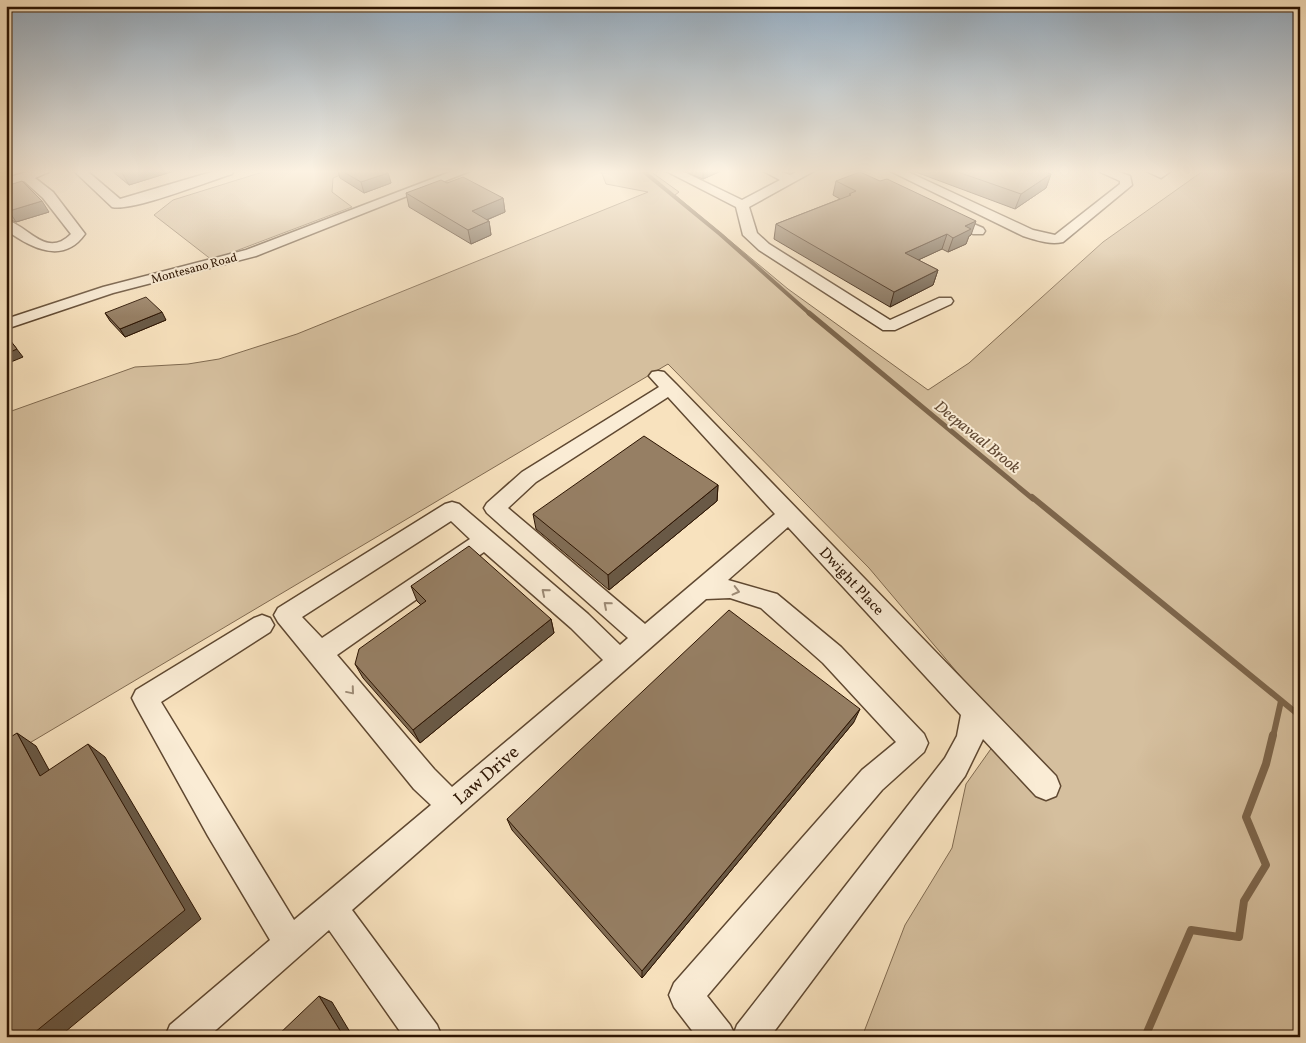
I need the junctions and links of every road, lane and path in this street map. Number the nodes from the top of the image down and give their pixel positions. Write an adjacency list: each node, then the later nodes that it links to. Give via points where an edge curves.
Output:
1 (67, 220): 7 (street, via 78,234 73,242 58,247 41,247)
2 (335, 220): 10 (street, Montesano Road, via 251,252 108,290)
3 (746, 220): 9 (street, via 750,235 764,248 888,327)
4 (954, 220): 8 (street)
5 (1000, 220): 6 (street, via 1028,233 1058,239)
6 (1082, 220)
7 (6, 224)
8 (978, 231)
9 (945, 301)
10 (6, 324)
11 (789, 514): 13 (street, Law Drive); 15 (street, Dwight Place, one-way to 11, via 494,508 528,477 664,382); 18 (street, Dwight Place)
12 (484, 541): 16 (street); 16 (street, via 452,510 286,615); 17 (street, one-way to 12, via 595,634)
13 (701, 590): 15 (street, Law Drive); 25 (street, one-way to 25, via 730,589 769,601 832,655 915,743 872,780 686,995)
14 (262, 626): 22 (street, via 145,698)
15 (644, 637): 17 (street, Law Drive)
16 (320, 653): 20 (street, one-way to 20, via 424,779)
17 (619, 660): 20 (street, Law Drive)
18 (975, 710): 19 (street, Dwight Place); 26 (street, via 970,739 955,767)
19 (1046, 786)
20 (451, 805): 21 (street, Law Drive)
21 (332, 908): 22 (street, Law Drive); 24 (street)
22 (290, 944): 23 (street, Law Drive)
23 (182, 1037)
24 (425, 1037)
25 (718, 1037)
26 (749, 1037)

